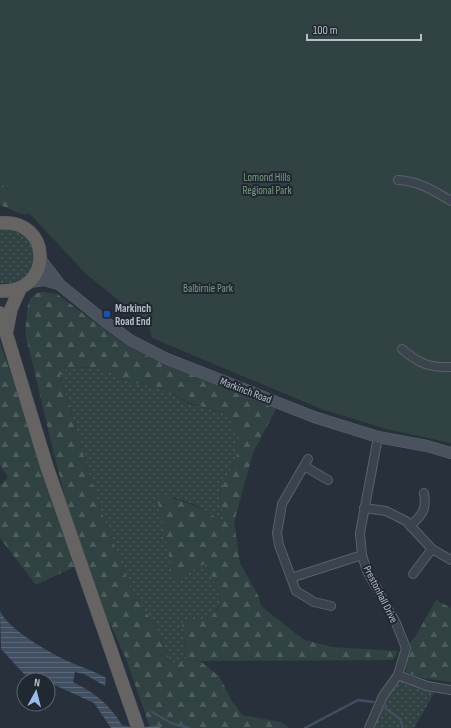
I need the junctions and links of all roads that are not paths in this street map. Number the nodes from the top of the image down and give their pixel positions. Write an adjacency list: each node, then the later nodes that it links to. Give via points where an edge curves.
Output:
1 (398, 180): 2 (street, via 410,181 429,188)
2 (451, 202)
3 (0, 223): 4 (highway, via 12,223 30,232 40,250)
4 (41, 260): 5 (highway, via 35,276); 6 (main road, Markinch Road)
5 (25, 285): 6 (main road, Markinch Road, via 44,280); 7 (highway, via 10,291); 9 (highway, via 7,323)
6 (60, 285): 12 (main road, Markinch Road, via 130,340 165,358 314,417)
7 (0, 291)
8 (0, 313): 9 (highway)
9 (7, 337): 26 (highway, via 47,467)
10 (402, 349): 11 (street, via 416,361 437,368)
11 (451, 367)
12 (378, 437): 13 (main road, Markinch Road); 16 (street, Prestonhall Drive)
13 (451, 453)
14 (328, 480): 22 (street, via 306,462 282,504 277,532 279,545)
15 (424, 493): 17 (street, via 426,504 421,516)
16 (364, 508): 17 (street, via 386,511 406,521); 19 (street, Prestonhall Drive, via 360,533)
17 (410, 526): 18 (street)
18 (432, 550): 20 (street); 21 (street)
19 (362, 555): 22 (street); 24 (street, Prestonhall Drive, via 406,648)
20 (451, 560)
21 (413, 574)
22 (292, 578): 23 (street, via 296,591 314,602)
23 (331, 606)
24 (398, 675): 25 (street, via 427,686); 27 (street, Prestonhall Drive, via 383,696)
25 (451, 690)
26 (137, 726)
27 (369, 728)

